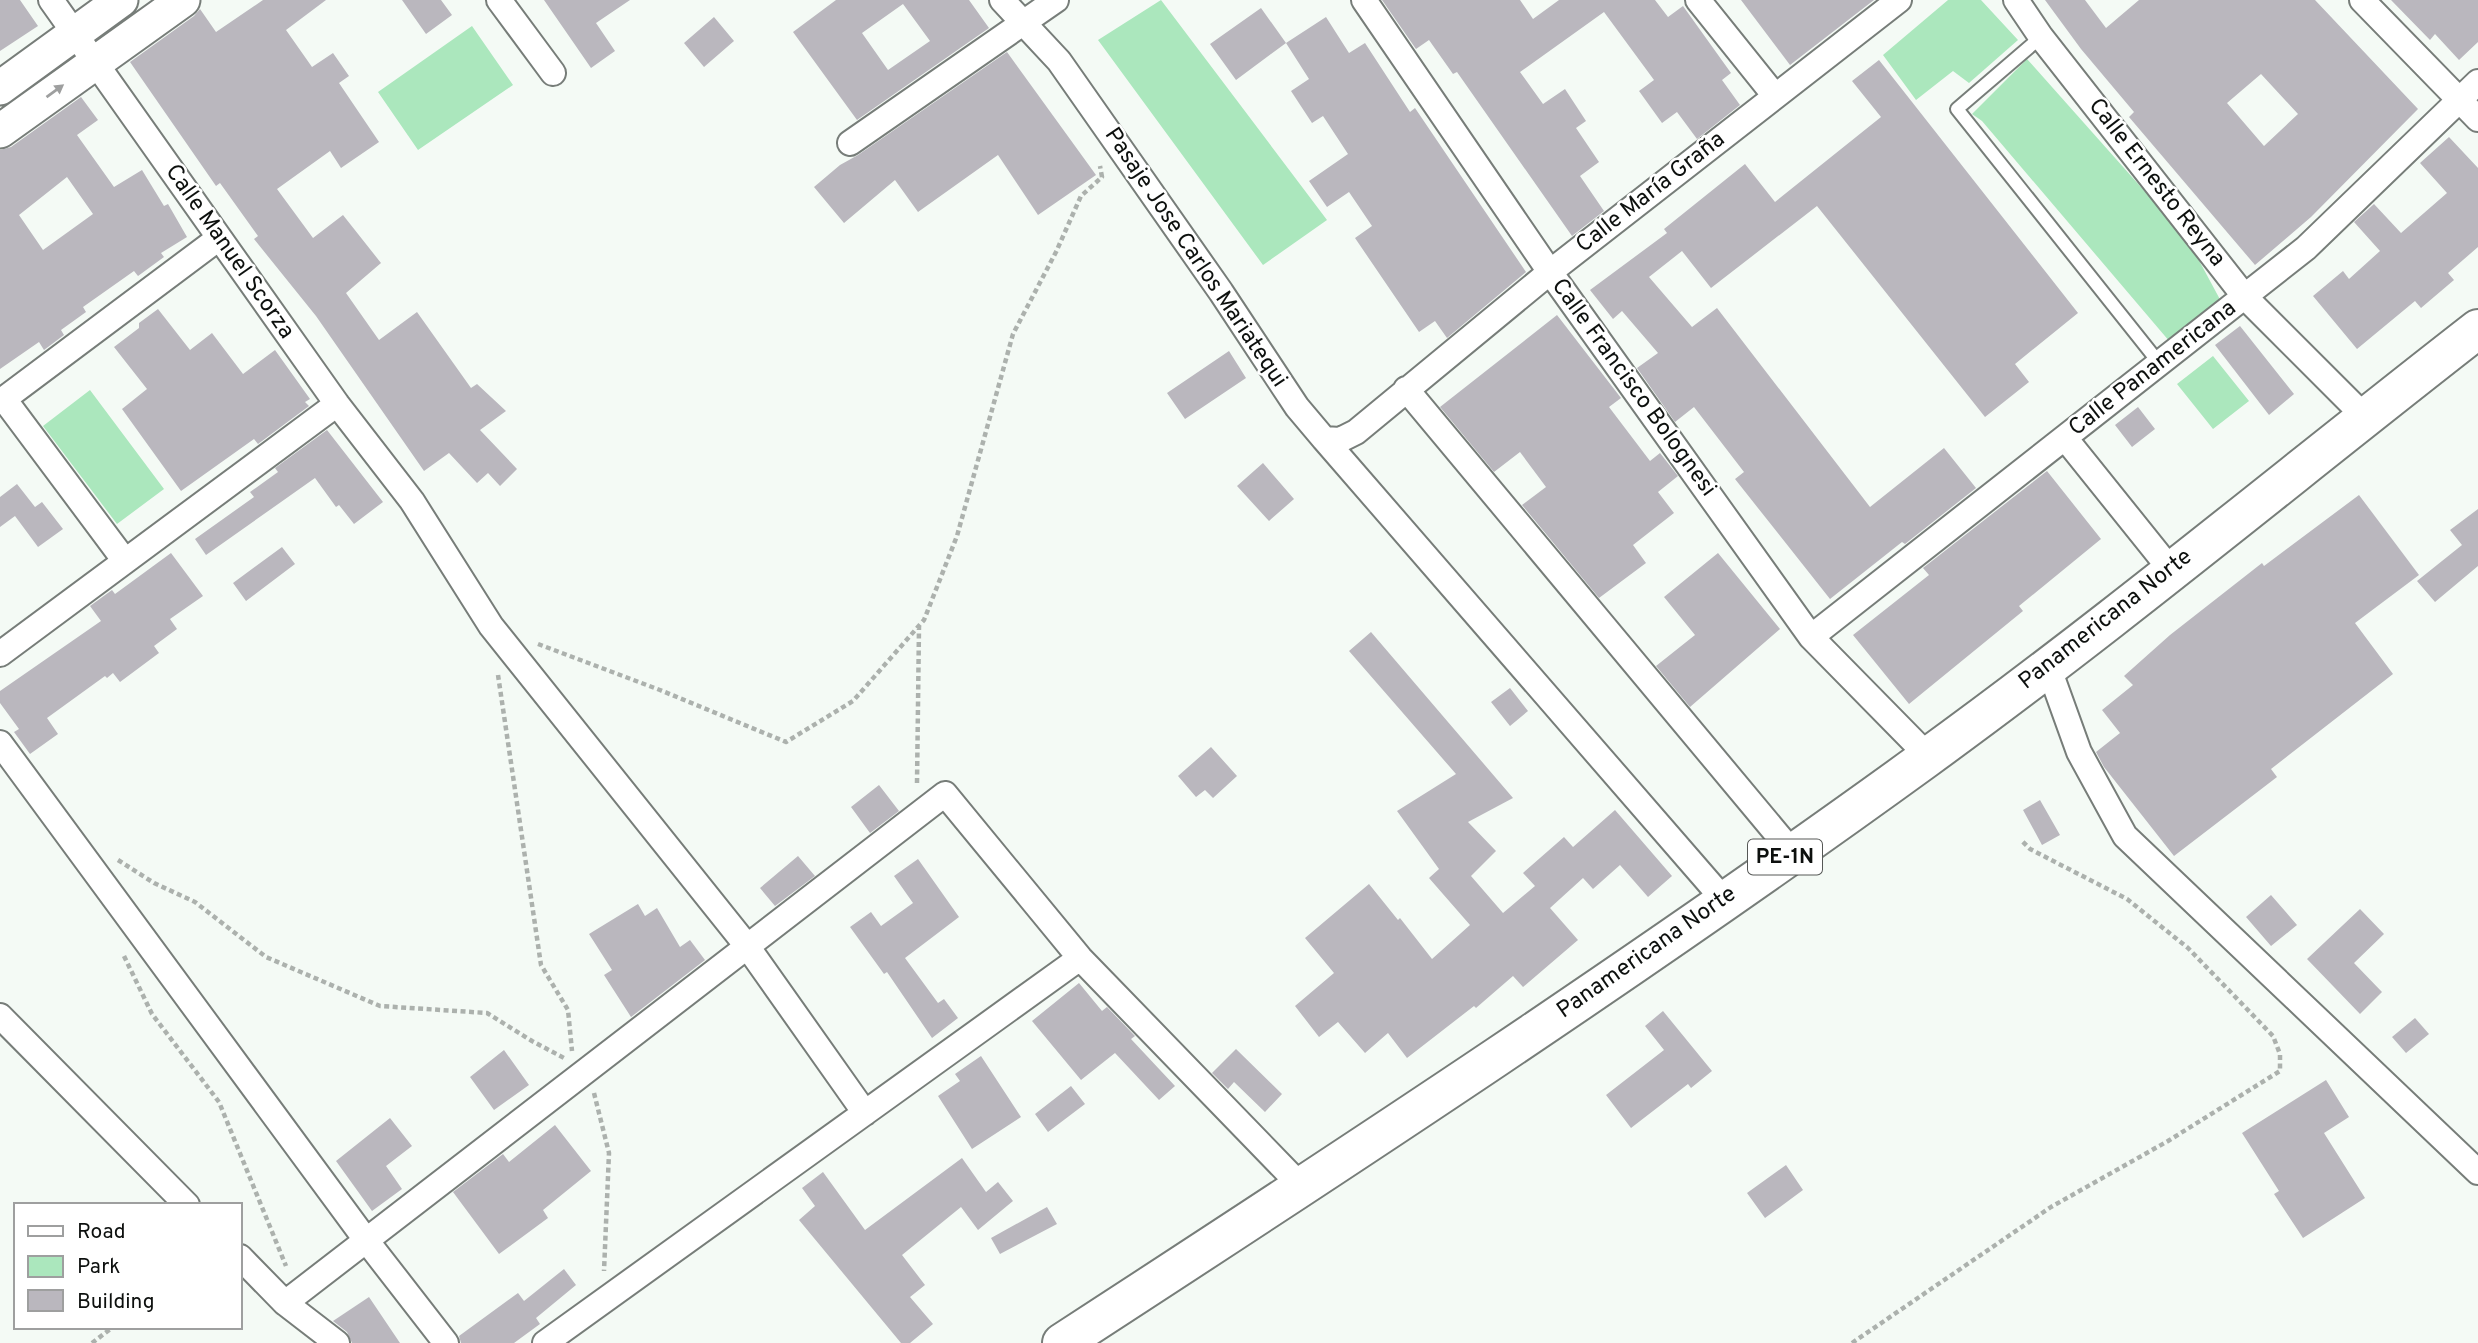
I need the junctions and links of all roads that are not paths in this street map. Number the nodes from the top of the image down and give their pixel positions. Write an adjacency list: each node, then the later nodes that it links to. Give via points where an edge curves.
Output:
1 (51, 0): 13 (street, Calle Manuel Scorza)
2 (121, 0): 13 (street)
3 (183, 0): 15 (street)
4 (499, 0): 16 (street)
5 (1002, 0): 12 (street, Pasaje Jose Carlos Mariatequi)
6 (1056, 0): 12 (street)
7 (1364, 0): 25 (street, Calle Francisco Bolognesi)
8 (1698, 0): 19 (street)
9 (1899, 0): 19 (street, Calle María Graña)
10 (2016, 0): 14 (street, Calle Ernesto Reyna)
11 (2362, 0): 20 (street)
12 (1024, 24): 23 (street); 34 (street, Pasaje Jose Carlos Mariatequi, via 1059,61 1297,407)
13 (75, 33): 15 (street, Calle Manuel Scorza); 18 (street)
14 (2041, 37): 26 (street, Calle Ernesto Reyna); 28 (lane, via 1957,109)
15 (95, 63): 22 (street, one-way to 15); 24 (street, Calle Manuel Scorza)
16 (553, 73)
17 (2478, 82): 20 (street, Calle Panamericana)
18 (0, 88)
19 (1775, 96): 25 (street, Calle María Graña)
20 (2459, 101): 21 (street); 26 (street, Calle Panamericana, via 2306,248)
21 (2478, 120)
22 (0, 131)
23 (850, 144)
24 (219, 238): 30 (street); 31 (street, Calle Manuel Scorza)
25 (1550, 272): 29 (street, Calle María Graña); 37 (street, Calle Francisco Bolognesi)
26 (2245, 297): 28 (street, Calle Panamericana); 32 (street, Calle Ernesto Reyna)
27 (2478, 329): 32 (highway, Panamericana Norte / PE-1N)
28 (2160, 364): 33 (street, Calle Panamericana)
29 (1406, 389): 34 (street, via 1356,432 1340,440); 42 (street)
30 (2, 400): 35 (street)
31 (337, 404): 35 (street); 44 (street, Calle Manuel Scorza, via 411,501 491,626)
32 (2365, 417): 36 (highway, Panamericana Norte / PE-1N)
33 (2065, 438): 36 (street); 37 (street, Calle Panamericana)
34 (1324, 439): 43 (street, Pasaje Jose Carlos Mariatequi)
35 (125, 561): 38 (street)
36 (2171, 570): 39 (highway, Panamericana Norte / PE-1N)
37 (1811, 637): 41 (street, Calle Francisco Bolognesi)
38 (0, 653)
39 (2048, 666): 41 (highway, Panamericana Norte / PE-1N); 48 (street, via 2079,752 2125,836)
40 (0, 743): 51 (street)
41 (1928, 756): 42 (highway, Panamericana Norte / PE-1N)
42 (1792, 852): 43 (highway, Panamericana Norte / PE-1N)
43 (1724, 900): 49 (highway, Panamericana Norte / PE-1N)
44 (747, 946): 45 (street, via 945,794); 47 (street, Calle Manuel Scorza); 51 (street)
45 (1080, 958): 47 (street); 49 (street)
46 (0, 1016): 50 (street)
47 (865, 1113): 56 (street)
48 (2478, 1172)
49 (1302, 1187): 57 (highway, Panamericana Norte / PE-1N)
50 (185, 1203)
51 (366, 1240): 53 (street); 55 (street)
52 (242, 1260): 53 (street)
53 (291, 1298): 54 (street)
54 (337, 1343)
55 (446, 1343)
56 (545, 1343)
57 (1062, 1343)

